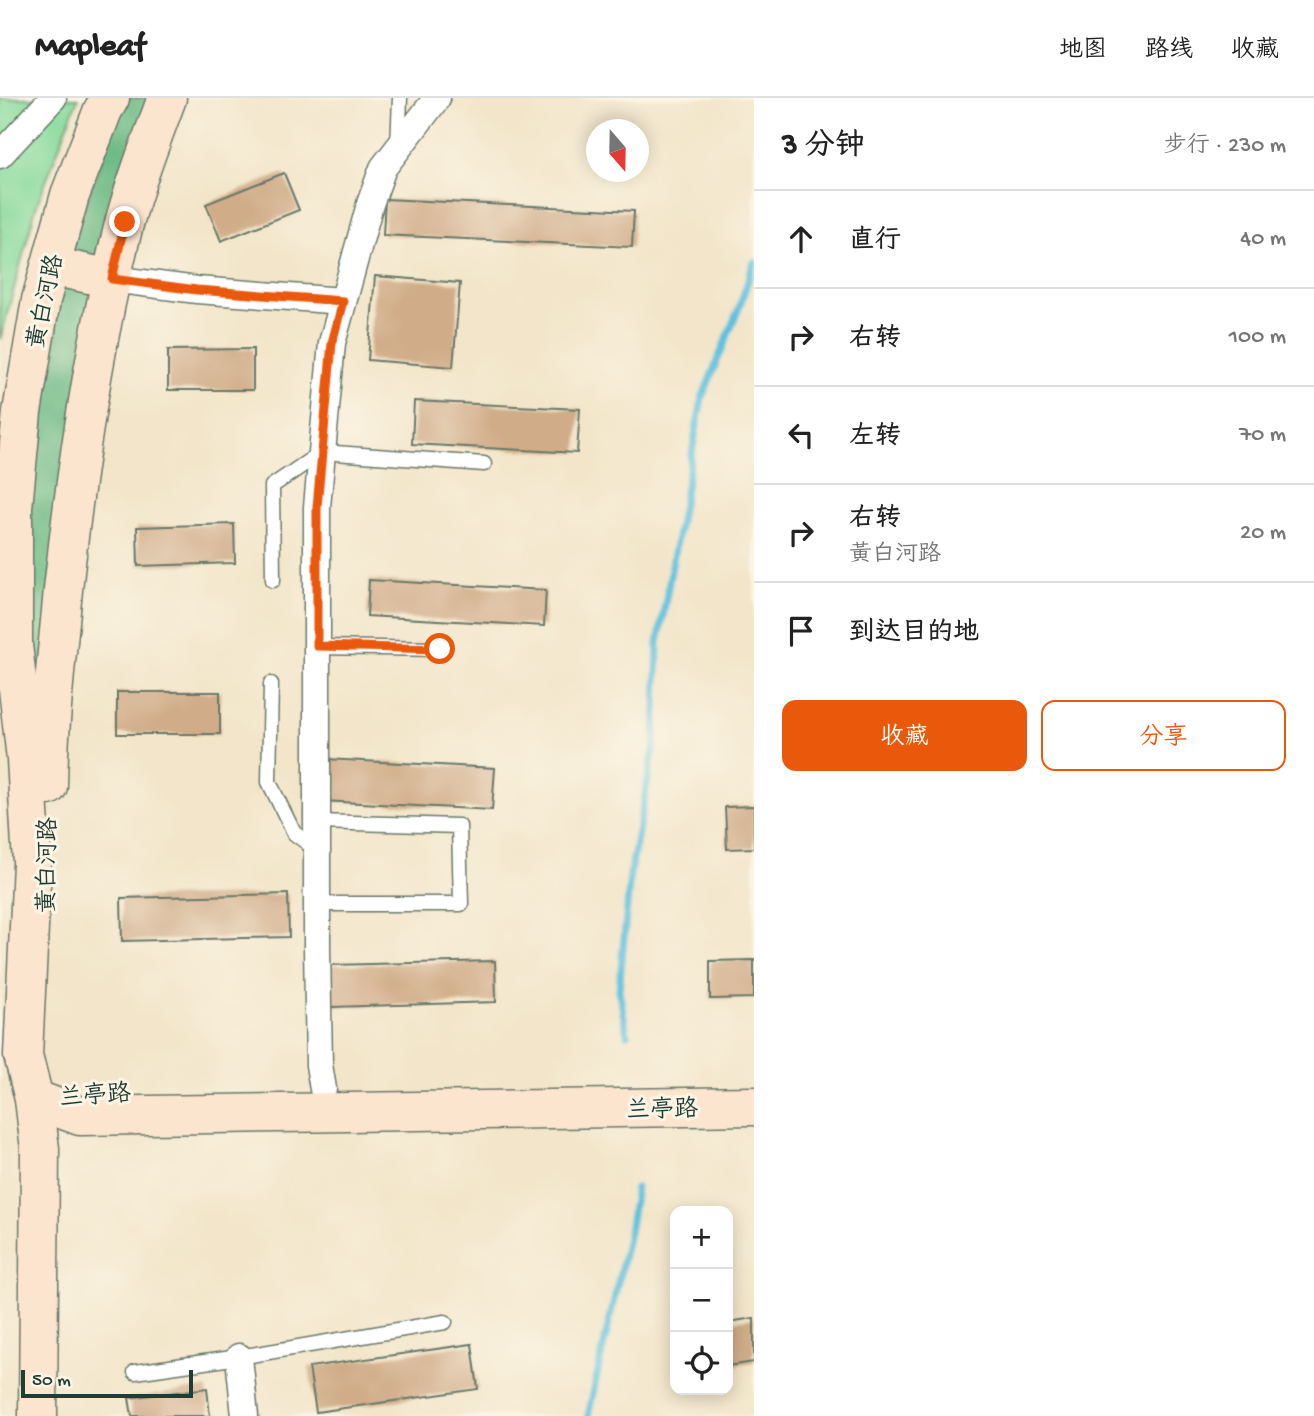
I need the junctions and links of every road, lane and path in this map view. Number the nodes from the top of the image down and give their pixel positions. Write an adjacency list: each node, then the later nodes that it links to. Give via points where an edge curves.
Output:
1 (53, 98): 7 (street)
2 (110, 98): 8 (street, 黄白河路, via 70,195)
3 (167, 98): 9 (street, 黄白河路, via 125,222)
4 (400, 98): 6 (lane)
5 (438, 98): 6 (street)
6 (398, 148): 10 (street, via 378,180)
7 (0, 155)
8 (51, 266): 9 (street); 22 (street, 黄白河路, via 22,412 13,507 13,645 32,863 23,1055)
9 (112, 279): 10 (street); 22 (street, 黄白河路, via 85,412 57,652 48,755 40,1055)
10 (343, 301): 11 (street, via 332,343)
11 (322, 452): 12 (lane); 13 (lane, via 272,486); 14 (street, via 317,507)
12 (484, 464)
13 (273, 580)
14 (317, 646): 15 (lane); 17 (street)
15 (440, 649)
16 (271, 684): 18 (lane, via 269,782 294,833)
17 (317, 822): 18 (street); 19 (lane, via 459,827 461,904)
18 (317, 850): 19 (street)
19 (317, 904): 21 (street)
20 (754, 1082): 21 (street, 兰亭路)
21 (323, 1089): 22 (street, 兰亭路, via 81,1092)
22 (34, 1099): 23 (street, 兰亭路, via 80,1116); 27 (street, 黄白河路, via 25,1146); 28 (street, 黄白河路, via 40,1149)
23 (754, 1106)
24 (445, 1322): 25 (lane)
25 (239, 1357): 26 (lane); 29 (street)
26 (135, 1372)
27 (22, 1416)
28 (38, 1416)
29 (245, 1416)

